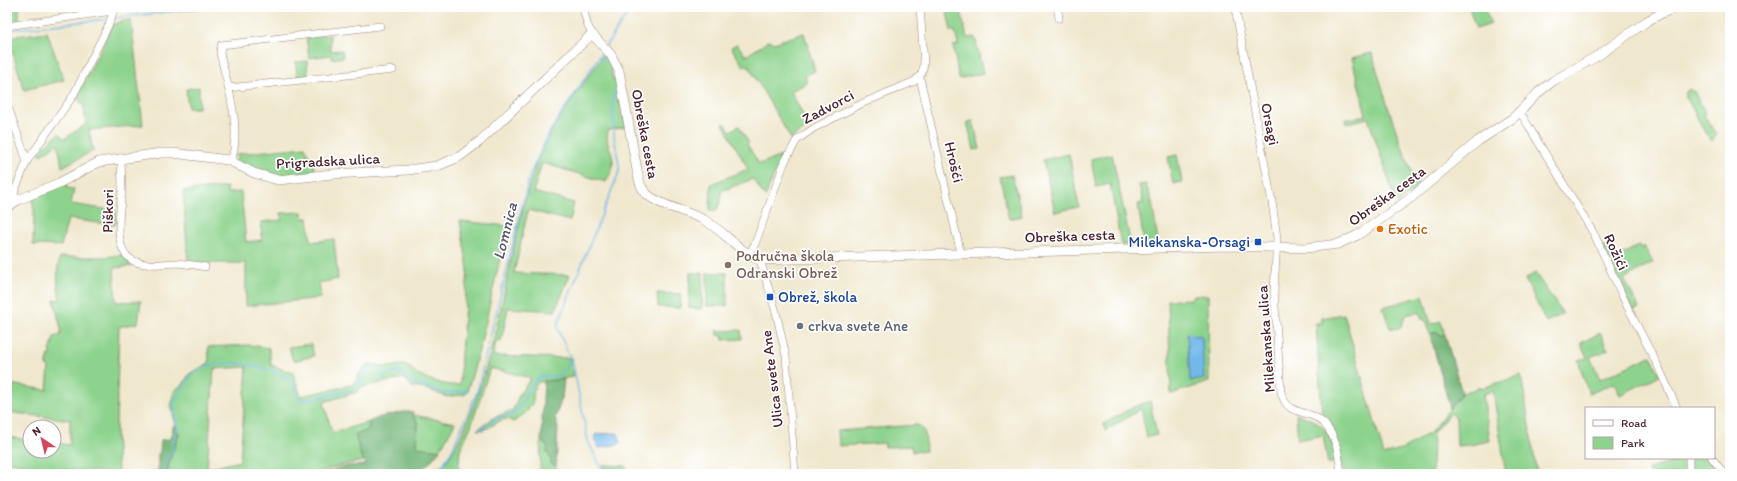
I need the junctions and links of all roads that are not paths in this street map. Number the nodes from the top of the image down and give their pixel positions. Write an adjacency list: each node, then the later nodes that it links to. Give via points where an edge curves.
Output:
1 (583, 7): 10 (street)
2 (920, 7): 12 (street, via 924,69)
3 (1058, 7): 7 (street)
4 (1236, 7): 20 (street, Orsagi, via 1272,202)
5 (1678, 7): 15 (main road, Obreška cesta, via 1647,21 1599,55 1553,81)
6 (113, 11): 8 (street); 17 (street, via 109,24 67,107)
7 (1059, 18)
8 (7, 26)
9 (380, 26): 13 (street, via 221,45 220,53)
10 (592, 34): 18 (main road, Prigradska ulica, via 480,141 448,162 420,169 278,180 254,173); 21 (main road, Obreška cesta, via 610,55 619,71 636,170 642,189 652,198 707,222)
11 (393, 70): 13 (street)
12 (920, 78): 21 (street, Zadvorci, via 814,128 797,140 785,161); 22 (street, Hrošći)
13 (228, 88): 18 (street, via 235,123 235,147)
14 (7, 104): 17 (street)
15 (1520, 112): 20 (main road, Obreška cesta, via 1478,141 1412,197 1350,239 1319,247); 25 (street, Rožići, via 1594,234)
16 (121, 158): 18 (main road, Prigradska ulica, via 173,152); 19 (main road, Prigradska ulica, via 95,164); 24 (street, Piškori, via 119,228 121,243 129,258 150,264 177,263)
17 (27, 161): 19 (street)
18 (231, 162)
19 (10, 205)
20 (1277, 247): 22 (main road, Obreška cesta, via 1226,246); 29 (street, Milekanska ulica, via 1274,292 1282,397 1291,409 1316,418 1329,431 1337,449)
21 (749, 254): 23 (main road, Obreška cesta)
22 (961, 254): 23 (main road, Obreška cesta)
23 (760, 260): 28 (street, Ulica svete Ane, via 786,356)
24 (205, 267)
25 (1677, 407)
26 (1688, 459): 30 (street)
27 (1713, 459): 31 (street)
28 (795, 474)
29 (1341, 474)
30 (1689, 474)
31 (1724, 474)

